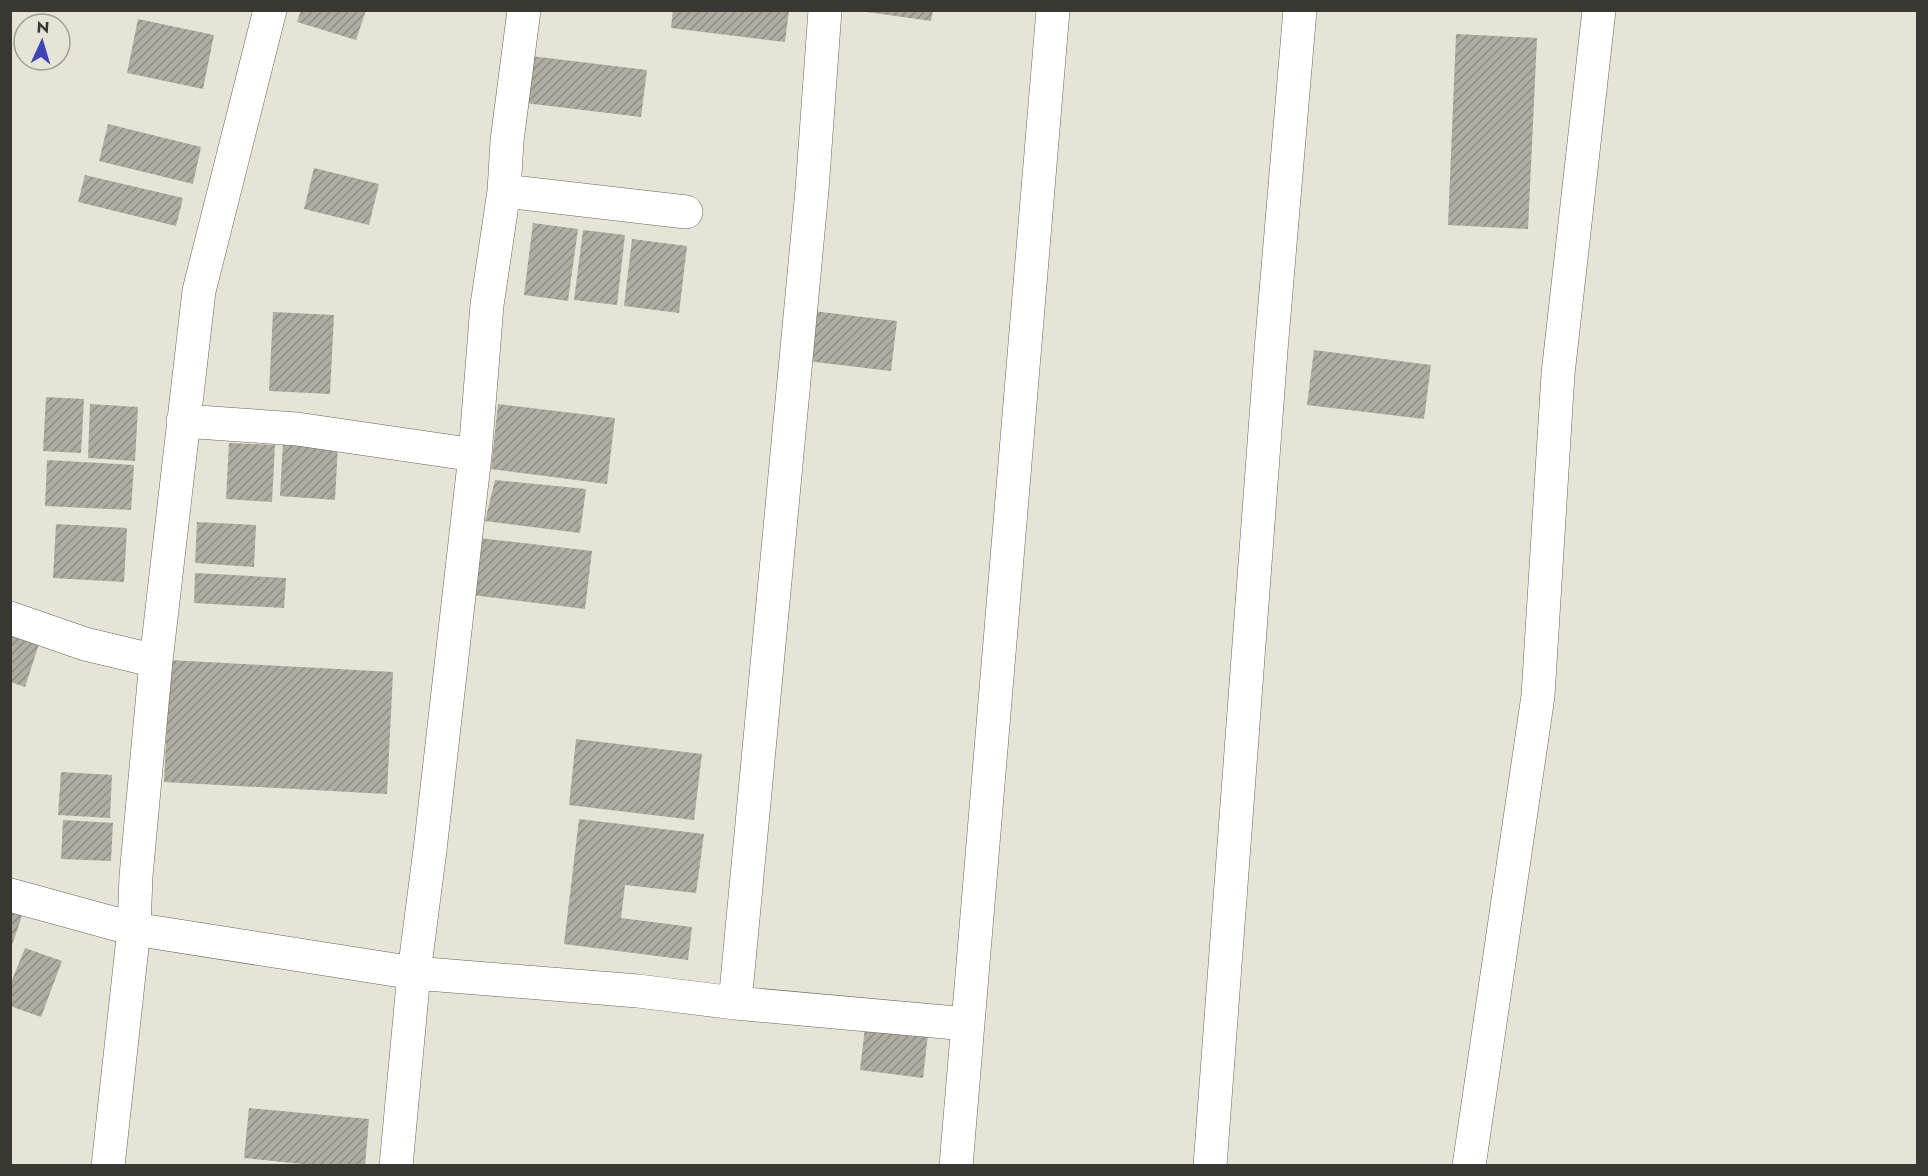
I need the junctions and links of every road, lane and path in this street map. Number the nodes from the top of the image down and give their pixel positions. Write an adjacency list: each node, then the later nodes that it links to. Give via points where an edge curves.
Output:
1 (270, 10): 9 (street, via 200,291)
2 (524, 10): 7 (street)
3 (825, 10): 16 (street, via 812,190)
4 (1053, 10): 17 (street)
5 (1300, 10): 21 (street)
6 (1599, 10): 22 (street, via 1558,374 1538,696)
7 (504, 191): 8 (street); 10 (street, via 487,304)
8 (686, 212)
9 (183, 421): 10 (street, via 297,429); 12 (street)
10 (474, 455): 15 (street)
11 (10, 618): 12 (street, via 85,644)
12 (156, 661): 14 (street)
13 (10, 895): 14 (street)
14 (134, 929): 15 (street); 18 (street)
15 (414, 973): 16 (street); 19 (street)
16 (735, 1003): 17 (street)
17 (967, 1024): 20 (street)
18 (108, 1166)
19 (396, 1166)
20 (956, 1166)
21 (1210, 1166)
22 (1469, 1166)

